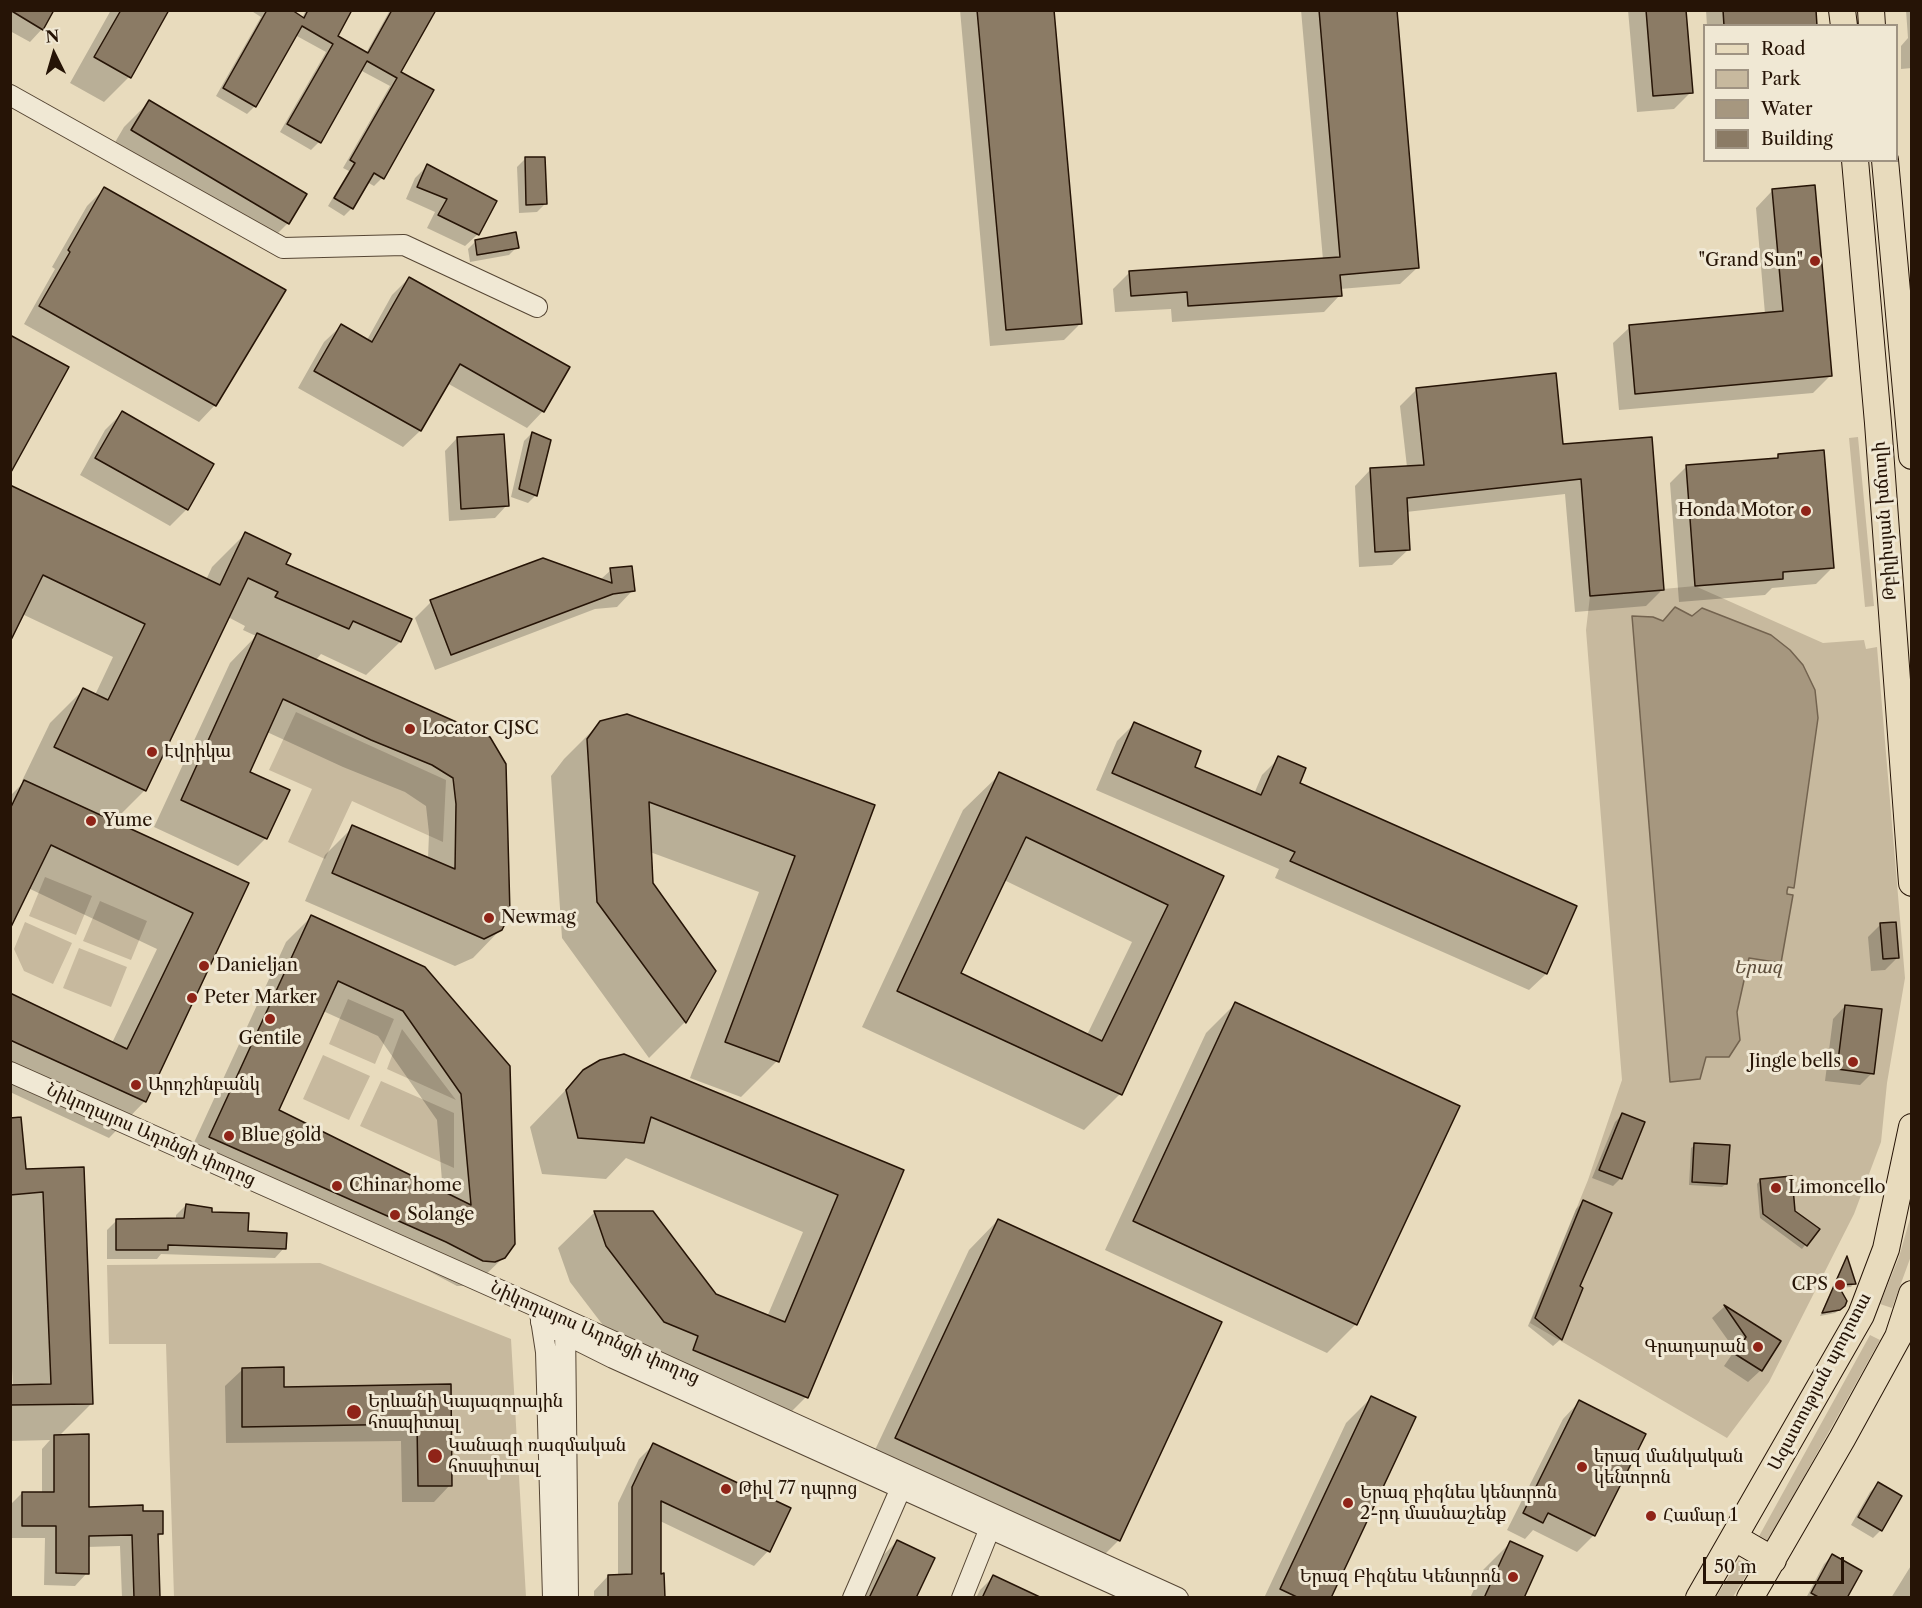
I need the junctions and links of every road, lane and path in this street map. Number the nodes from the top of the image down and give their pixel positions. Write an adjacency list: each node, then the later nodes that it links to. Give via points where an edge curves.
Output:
1 (10, 95): 4 (street, via 283,248 404,245)
2 (1855, 162): 6 (main road, Թբիլիսյան խճուղի)
3 (1885, 162): 5 (main road, Թբիլիսյան խճուղի)
4 (537, 307)
5 (1909, 420): 6 (main road); 7 (main road, Թբիլիսյան խճուղի)
6 (1878, 423): 8 (main road, Թբիլիսյան խճուղի)
7 (1911, 456)
8 (1911, 883)
9 (10, 1072): 14 (street, Նիկողայոս Ադոնցի փողոց)
10 (10, 1084): 14 (street, Նիկողայոս Ադոնցի փողոց)
11 (1911, 1126): 12 (main road)
12 (1910, 1153): 15 (main road, Ազատության պողոտա, via 1886,1249)
13 (1911, 1294): 17 (main road)
14 (541, 1315): 16 (street, Նիկողայոս Ադոնցի փողոց); 22 (street, via 546,1352)
15 (1861, 1315): 17 (main road); 20 (main road, Ազատության պողոտա)
16 (565, 1327): 18 (street, Նիկողայոս Ադոնցի փողոց); 23 (street); 27 (street, Նիկողայոս Ադոնցի փողոց)
17 (1905, 1327): 21 (main road)
18 (901, 1488): 19 (street, Նիկողայոս Ադոնցի փողոց); 24 (street)
19 (990, 1528): 25 (street); 26 (street, Նիկողայոս Ադոնցի փողոց)
20 (1735, 1538): 21 (main road); 28 (main road, Ազատության պողոտա)
21 (1773, 1560): 29 (main road)
22 (553, 1598)
23 (568, 1598)
24 (853, 1598)
25 (962, 1598)
26 (1144, 1598)
27 (1178, 1598)
28 (1699, 1598)
29 (1750, 1598)

